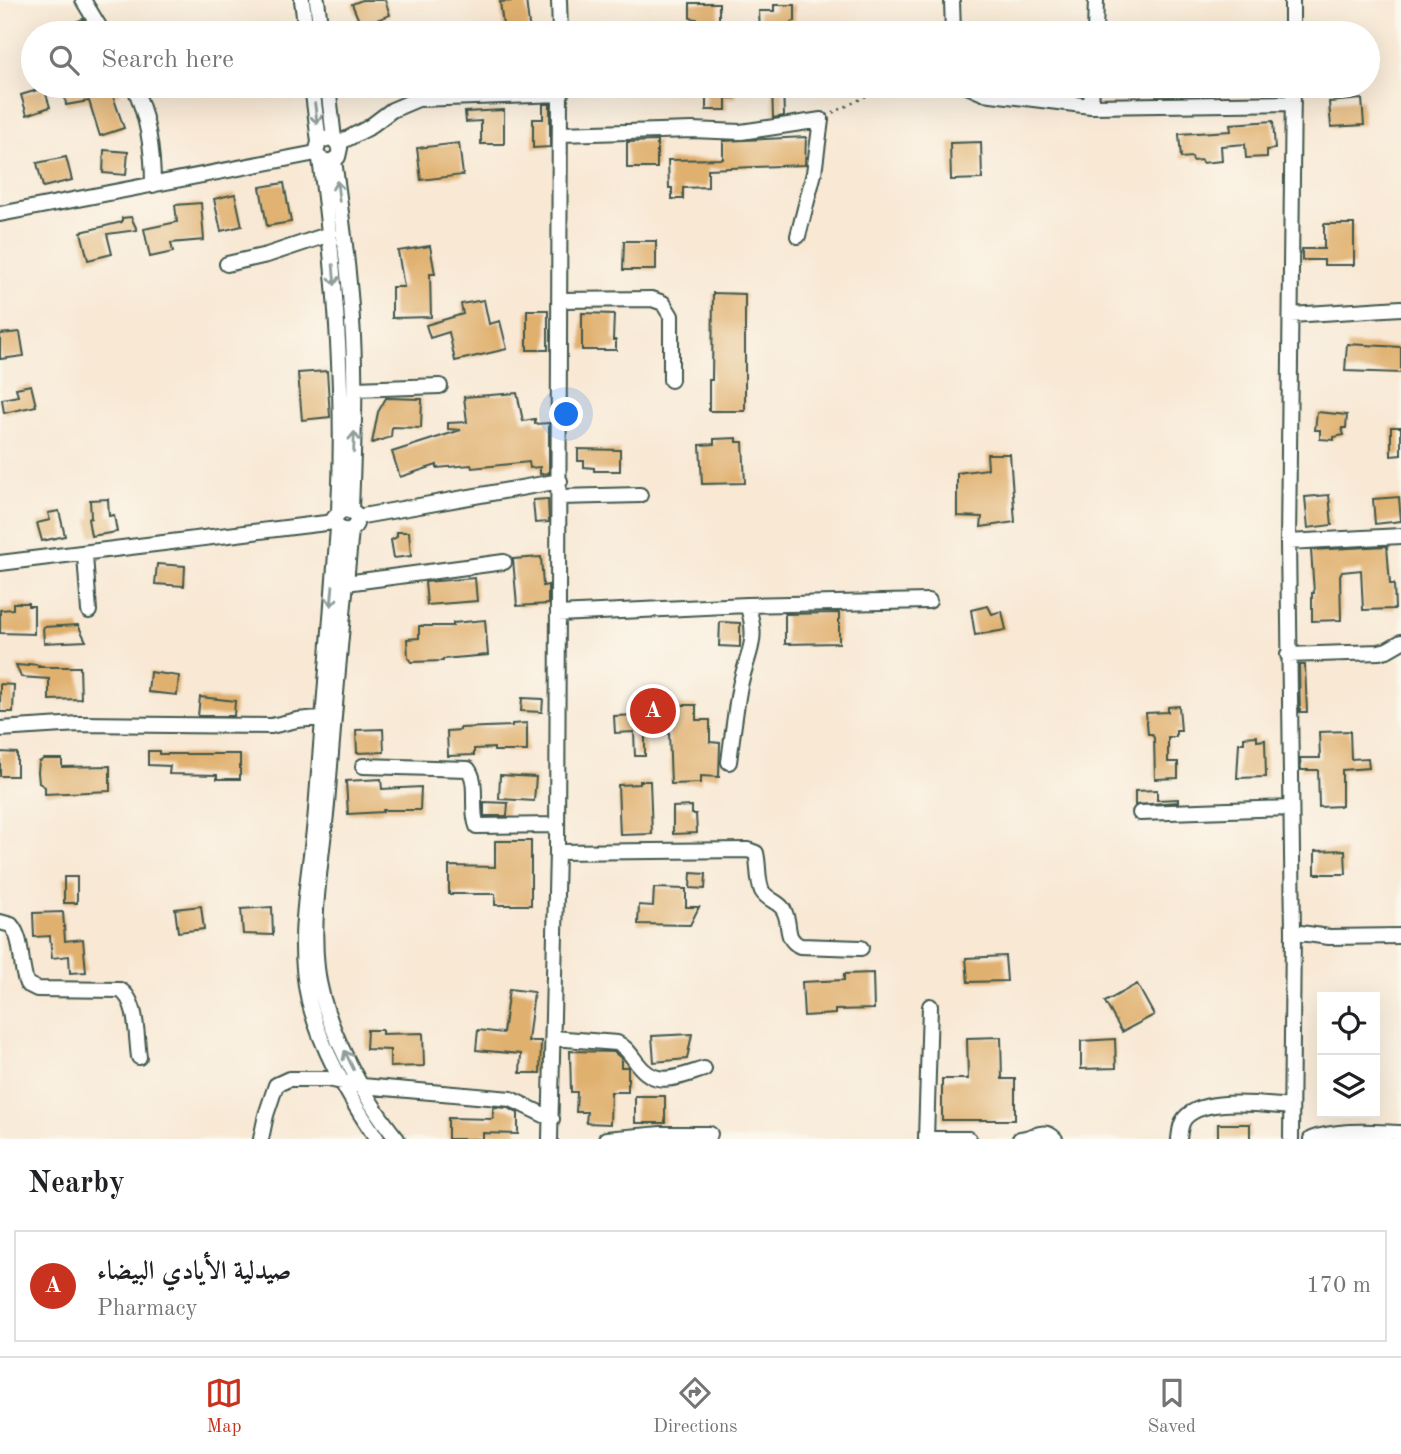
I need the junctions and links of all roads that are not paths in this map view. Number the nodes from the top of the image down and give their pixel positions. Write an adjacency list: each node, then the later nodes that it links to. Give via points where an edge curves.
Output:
1 (83, 0): 8 (street)
2 (302, 0): 9 (street)
3 (317, 0): 10 (street)
4 (559, 0): 11 (street)
5 (952, 0): 12 (street)
6 (1097, 0): 13 (street)
7 (1292, 0): 14 (street)
8 (96, 21)
9 (305, 21)
10 (320, 21)
11 (560, 21)
12 (953, 21)
13 (1096, 21)
14 (1292, 21)
15 (138, 98): 28 (street, via 151,145)
16 (314, 98): 27 (street, one-way to 27)
17 (330, 98): 26 (street)
18 (434, 98): 26 (street, via 392,110 368,128)
19 (560, 98): 25 (street)
20 (1025, 98): 24 (street)
21 (1091, 98): 24 (street)
22 (1293, 98): 23 (street)
23 (1293, 103): 24 (street); 35 (street)
24 (1091, 106)
25 (561, 134): 31 (street, via 741,132 821,120); 33 (street)
26 (336, 141): 27 (street, via 329,138); 27 (street, via 340,153)
27 (322, 153): 28 (street); 30 (street); 36 (street, one-way to 27, via 348,269)
28 (153, 185): 29 (street)
29 (0, 214)
30 (330, 234): 32 (street, via 267,256); 36 (street, one-way to 36)
31 (798, 236)
32 (227, 264)
33 (561, 300): 37 (street, via 652,299 663,303 671,316); 40 (street)
34 (1401, 308): 35 (street)
35 (1292, 315): 44 (street)
36 (347, 358): 39 (street); 42 (street, via 342,427)
37 (671, 380)
38 (440, 386): 39 (street)
39 (355, 389): 42 (street, one-way to 39)
40 (560, 489): 41 (street); 42 (street); 52 (street)
41 (640, 495)
42 (345, 520): 45 (street); 48 (street); 55 (street, one-way to 55)
43 (1401, 536): 44 (street)
44 (1288, 542): 54 (street)
45 (85, 555): 47 (street); 51 (street)
46 (504, 562): 48 (street)
47 (0, 563)
48 (346, 583): 55 (street)
49 (929, 601): 50 (street)
50 (747, 605): 52 (street); 57 (street, via 753,644 739,689)
51 (89, 611)
52 (558, 614): 61 (street)
53 (1401, 642): 54 (street, via 1379,652)
54 (1288, 655): 59 (street)
55 (328, 717): 56 (street, via 271,726 79,724); 71 (street, via 308,885 304,968 314,1018); 72 (street, one-way to 55, via 329,1020 317,970)
56 (0, 729)
57 (729, 762)
58 (363, 766): 61 (street, via 468,769 477,825)
59 (1292, 808): 60 (street); 64 (street)
60 (1140, 813)
61 (557, 825): 62 (street)
62 (557, 852): 66 (street, via 748,850 756,853 762,891 782,907 792,942); 68 (street)
63 (0, 922): 69 (street, via 11,925 16,933 27,984 37,989 120,990 127,994)
64 (1293, 932): 65 (street, via 1329,937); 73 (street)
65 (1401, 936)
66 (862, 948)
67 (930, 1006): 82 (street)
68 (553, 1038): 70 (street, via 617,1043 649,1076 667,1080); 74 (street)
69 (139, 1057)
70 (704, 1069)
71 (344, 1082): 72 (street); 77 (street, via 298,1078 276,1085); 78 (street)
72 (362, 1086): 74 (street, via 511,1099); 79 (street)
73 (1291, 1107): 86 (street, via 1211,1105 1186,1117); 87 (street)
74 (552, 1119): 80 (street)
75 (1401, 1133): 88 (street, via 1348,1132)
76 (710, 1134): 81 (street)
77 (261, 1139)
78 (377, 1139)
79 (397, 1139)
80 (550, 1139)
81 (606, 1139)
82 (926, 1139): 83 (street)
83 (969, 1139)
84 (1020, 1139): 85 (street, via 1044,1132)
85 (1055, 1139)
86 (1179, 1139)
87 (1291, 1139)
88 (1311, 1139)

